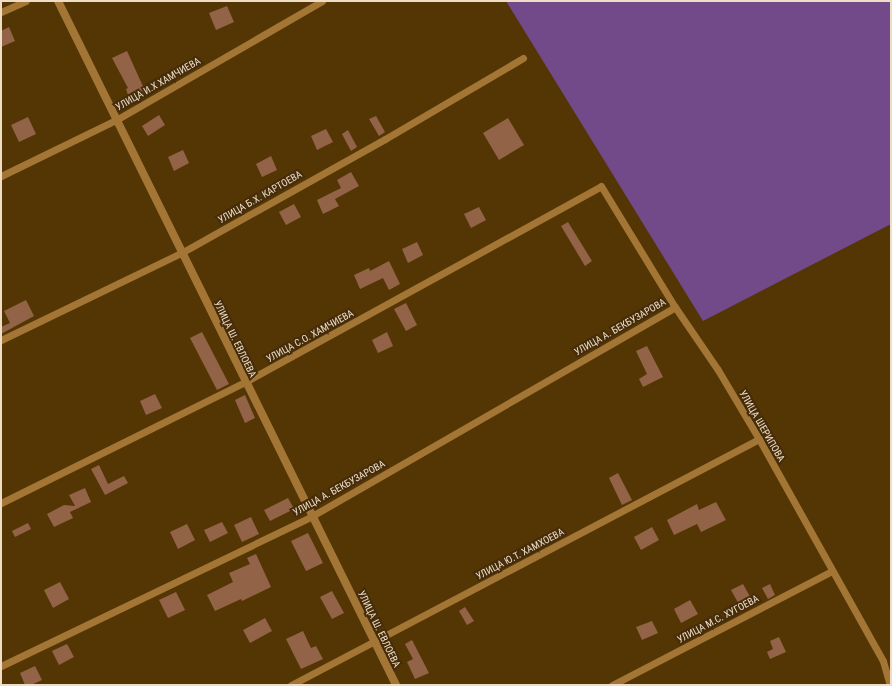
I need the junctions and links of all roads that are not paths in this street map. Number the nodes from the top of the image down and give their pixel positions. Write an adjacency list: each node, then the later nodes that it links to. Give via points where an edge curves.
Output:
1 (26, 1): 4 (street)
2 (58, 1): 6 (street, УЛИЦА Ш. ЕВЛОЕВА)
3 (322, 1): 6 (street, УЛИЦА И.Х ХАМЧИЕВА)
4 (1, 12)
5 (523, 58): 9 (street, УЛИЦА Б.Х. КАРТОЕВА, via 385,139)
6 (116, 120): 7 (street, УЛИЦА И.Х ХАМЧИЕВА); 9 (street, УЛИЦА Ш. ЕВЛОЕВА)
7 (1, 176)
8 (601, 186): 10 (street, УЛИЦА ШЕРИПОВА); 12 (street, УЛИЦА С.О. ХАМЧИЕВА)
9 (181, 253): 11 (street, УЛИЦА Б.Х. КАРТОЕВА); 12 (street, УЛИЦА Ш. ЕВЛОЕВА)
10 (675, 307): 13 (street, УЛИЦА ШЕРИПОВА, via 718,370); 15 (street, УЛИЦА А. БЕКБУЗАРОВА)
11 (1, 340)
12 (246, 382): 14 (street, УЛИЦА С.О. ХАМЧИЕВА); 15 (street, УЛИЦА Ш. ЕВЛОЕВА)
13 (759, 439): 16 (street, УЛИЦА ШЕРИПОВА); 17 (street, УЛИЦА Ю.Т. ХАМХОЕВА)
14 (1, 503)
15 (312, 516): 17 (street, УЛИЦА Ш. ЕВЛОЕВА); 18 (street, УЛИЦА А. БЕКБУЗАРОВА)
16 (832, 570): 21 (street, УЛИЦА М.С. ХУГОЕВА); 22 (street, УЛИЦА ШЕРИПОВА, via 883,661)
17 (375, 642): 19 (street, УЛИЦА Ю.Т. ХАМХОЕВА); 20 (street, УЛИЦА Ш. ЕВЛОЕВА)
18 (1, 666)
19 (291, 685)
20 (396, 685)
21 (612, 685)
22 (890, 685)

